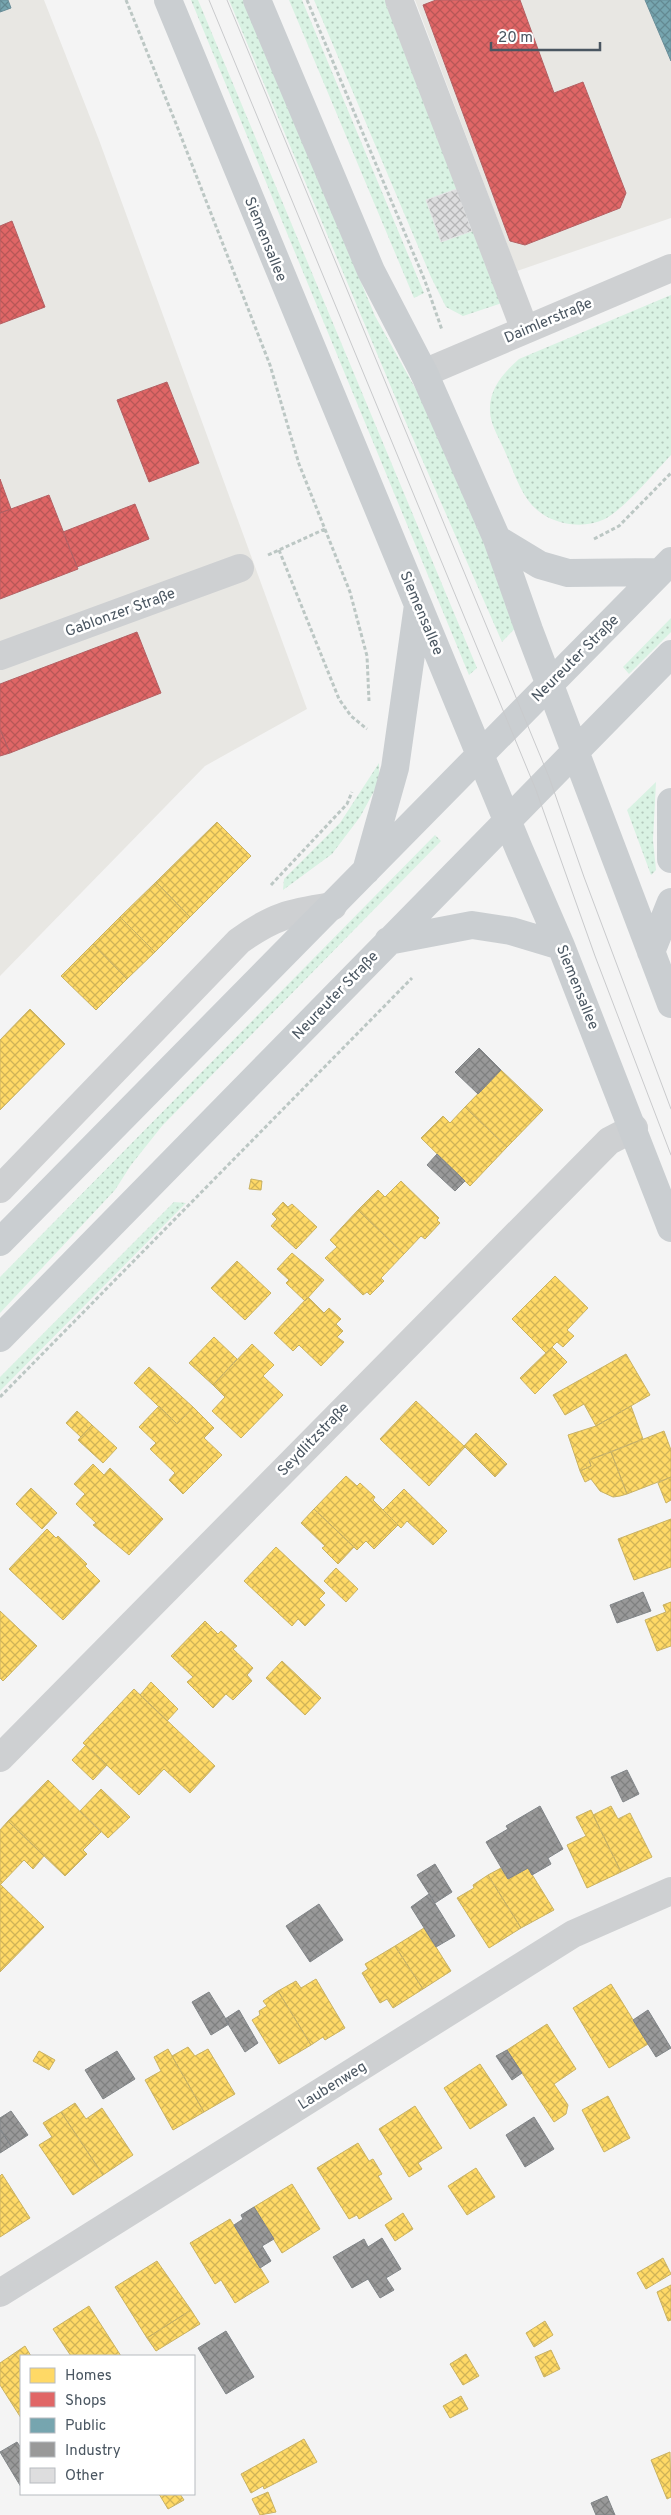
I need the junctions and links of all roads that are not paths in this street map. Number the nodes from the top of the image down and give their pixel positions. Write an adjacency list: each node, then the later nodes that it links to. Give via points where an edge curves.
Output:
1 (168, 0): 10 (main road, Siemensallee)
2 (257, 0): 6 (main road, via 371,271)
3 (399, 0): 5 (street)
4 (671, 268): 5 (street, Daimlerstraße)
5 (525, 330): 6 (street, Daimlerstraße)
6 (424, 373): 7 (main road)
7 (497, 539): 8 (main road, via 540,565 568,573); 13 (main road)
8 (665, 566): 13 (main road, Neureuter Straße)
9 (240, 568): 12 (street, Gablonzer Straße)
10 (418, 605): 15 (main road, Siemensallee); 19 (main road, via 395,768)
11 (671, 654): 14 (main road, Neureuter Straße)
12 (0, 656)
13 (550, 682): 14 (main road); 15 (main road, Neureuter Straße)
14 (576, 751): 17 (main road, Neureuter Straße); 24 (main road)
15 (480, 754): 17 (main road, Siemensallee); 19 (main road, Neureuter Straße)
16 (671, 802): 18 (main road)
17 (508, 820): 22 (main road, Neureuter Straße); 23 (main road, Siemensallee)
18 (671, 859)
19 (366, 871): 21 (main road, Neureuter Straße)
20 (671, 902): 24 (main road)
21 (333, 906): 27 (street, via 287,913 261,925 239,942); 29 (main road, Neureuter Straße)
22 (388, 941): 23 (main road, via 472,925 512,931); 30 (main road, Neureuter Straße)
23 (561, 946): 26 (main road, Siemensallee)
24 (651, 952): 25 (main road)
25 (671, 1004)
26 (634, 1128): 28 (main road, Siemensallee); 31 (street, Seydlitzstraße, via 609,1141)
27 (0, 1189)
28 (671, 1228)
29 (0, 1242)
30 (0, 1338)
31 (0, 1758)
32 (671, 1891): 33 (street, Laubenweg, via 573,1934)
33 (0, 2293)

